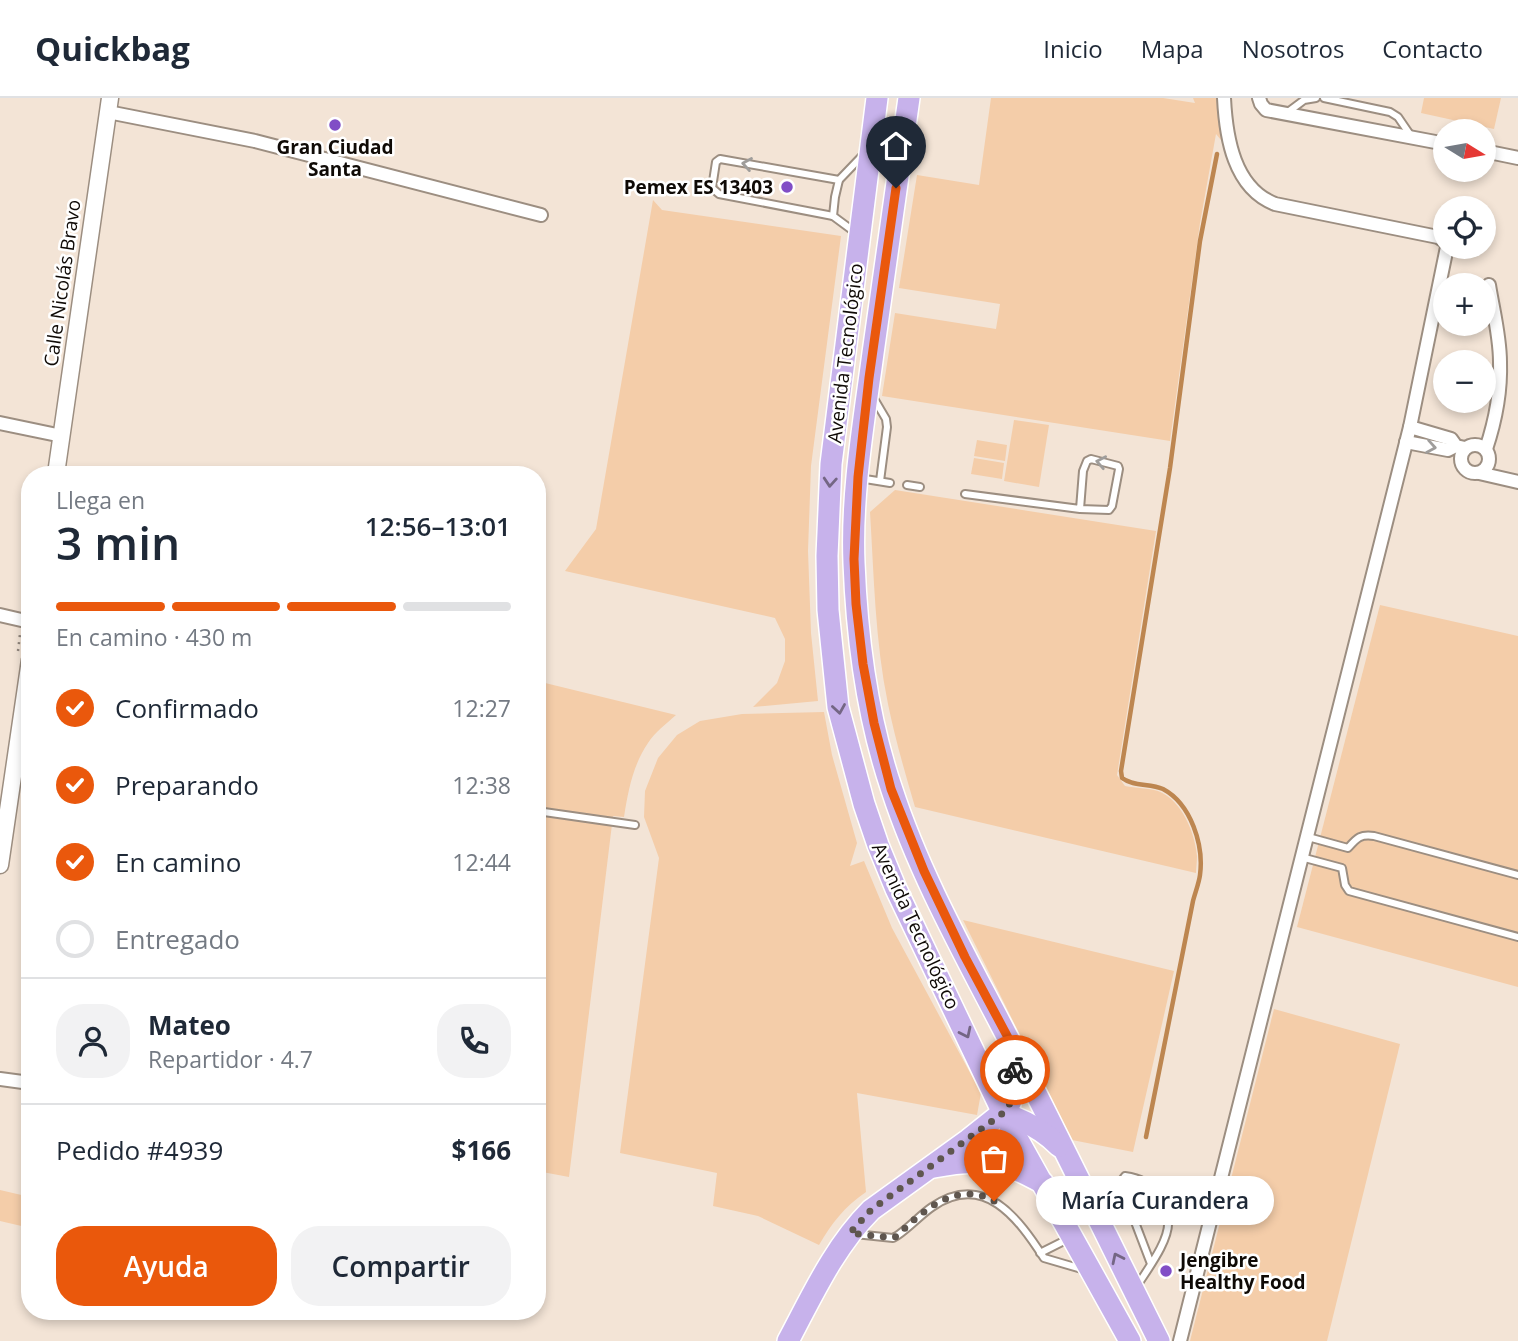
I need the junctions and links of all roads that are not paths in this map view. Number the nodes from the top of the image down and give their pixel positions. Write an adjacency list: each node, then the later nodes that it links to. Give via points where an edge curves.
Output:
1 (877, 98): 11 (main road, Avenida Tecnológico)
2 (909, 98): 21 (main road, Avenida Tecnológico)
3 (1224, 98): 18 (street, via 1240,174 1262,199)
4 (1259, 98): 8 (street, via 1266,110)
5 (1316, 98): 8 (lane, via 1304,100)
6 (1324, 98): 9 (lane, via 1390,112)
7 (109, 105): 15 (street); 24 (street, Calle Nicolás Bravo)
8 (1286, 113): 9 (street)
9 (1412, 138): 10 (street)
10 (1433, 142)
11 (870, 147): 14 (lane); 17 (main road, Avenida Tecnológico)
12 (1496, 153): 13 (street)
13 (1518, 158)
14 (839, 180): 16 (lane); 16 (lane, one-way to 16, via 720,159 716,162 712,188 719,194)
15 (541, 215)
16 (833, 216): 17 (lane)
17 (860, 236): 51 (main road, Avenida Tecnológico, one-way to 51, via 828,510 828,610 838,707 878,845)
18 (1433, 236)
19 (1443, 259): 23 (street)
20 (1496, 336): 27 (street, via 1500,366)
21 (868, 389): 30 (main road, Avenida Tecnológico); 31 (lane, via 886,419)
22 (0, 423): 24 (street)
23 (1409, 427): 25 (street); 26 (street, via 1451,439)
24 (62, 436): 28 (street, Calle Nicolás Bravo)
25 (1406, 442): 26 (street, one-way to 26, via 1448,450); 43 (street)
26 (1460, 447): 27 (street, via 1480,444); 29 (street, via 1465,469)
27 (1486, 449): 29 (street, via 1488,465)
28 (57, 466)
29 (1479, 473): 32 (street)
30 (858, 477): 31 (lane); 48 (main road, Avenida Tecnológico, via 856,604 874,723 891,789 924,871)
31 (880, 481): 33 (lane)
32 (1518, 482)
33 (890, 483)
34 (908, 485): 35 (lane)
35 (920, 487)
36 (965, 494): 37 (lane)
37 (1080, 509): 37 (lane, one-way to 37, via 1111,508 1118,466 1087,461)
38 (0, 615): 39 (street)
39 (21, 620)
40 (21, 722): 45 (street)
41 (546, 812): 42 (lane)
42 (635, 825)
43 (1307, 836): 44 (street); 46 (lane, via 1348,848 1364,834)
44 (1301, 857): 47 (lane, via 1342,867 1349,891); 64 (street)
45 (0, 865)
46 (1518, 875)
47 (1518, 937)
48 (1012, 1045): 51 (main road, via 1016,1083); 52 (main road, Avenida Tecnológico)
49 (0, 1079): 50 (street)
50 (21, 1082)
51 (1003, 1113): 52 (main road, via 1042,1132); 53 (main road); 54 (main road, Avenida Tecnológico)
52 (1067, 1156): 60 (main road, Avenida Tecnológico, one-way to 52)
53 (929, 1168): 54 (main road, via 998,1164); 55 (main road, via 871,1210)
54 (1043, 1182): 56 (main road, Avenida Tecnológico)
55 (850, 1233): 57 (lane, via 893,1238 948,1198 979,1195 1007,1210); 61 (main road)
56 (1072, 1237): 57 (lane); 59 (main road, Avenida Tecnológico)
57 (1040, 1253): 59 (lane, via 1046,1259)
58 (1151, 1264): 58 (lane, via 1165,1239 1167,1217 1152,1187 1125,1176 1122,1188); 60 (lane)
59 (1092, 1272): 62 (main road, Avenida Tecnológico)
60 (1134, 1291): 63 (main road, Avenida Tecnológico)
61 (788, 1341)
62 (1130, 1341)
63 (1159, 1341)
64 (1180, 1341)

